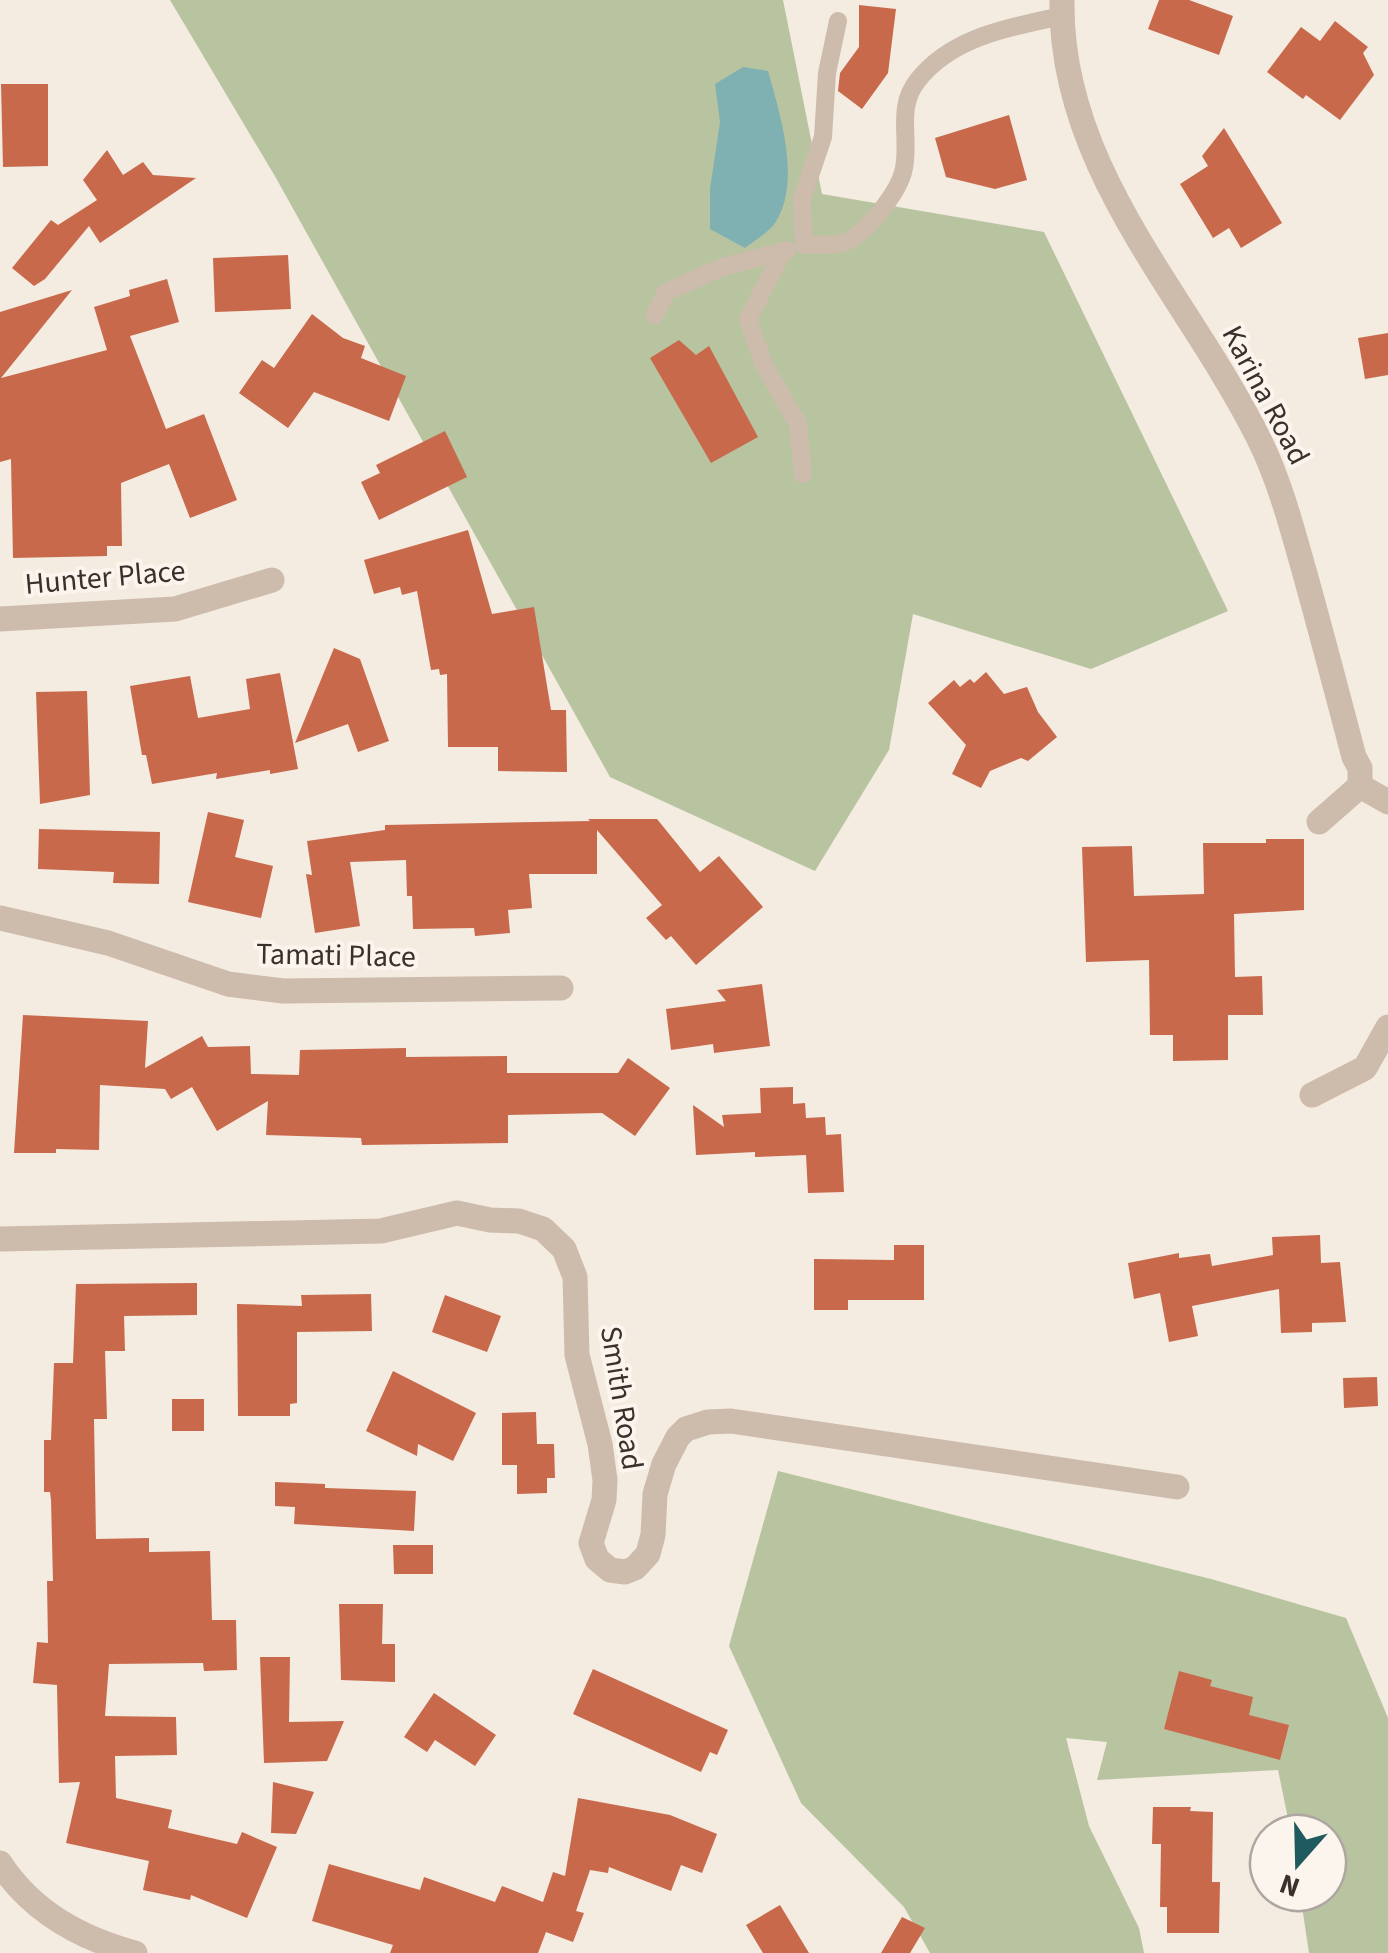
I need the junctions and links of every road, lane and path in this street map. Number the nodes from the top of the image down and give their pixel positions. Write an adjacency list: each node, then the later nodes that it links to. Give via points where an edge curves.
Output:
1 (1062, 8): 3 (lane, via 948,50 916,82 903,114 904,170 875,220 844,242); 9 (street, Karina Road, via 1073,90 1091,147 1259,438 1284,500)
2 (838, 20): 3 (lane, via 823,137 802,198)
3 (804, 245): 4 (lane)
4 (783, 251): 5 (lane, via 666,292); 6 (lane, via 748,319 764,365 798,424)
5 (655, 315)
6 (802, 474)
7 (272, 580): 8 (street, Hunter Place, via 175,609)
8 (0, 620)
9 (1360, 786): 10 (street); 11 (street)
10 (1388, 802)
11 (1318, 822)
12 (0, 918): 13 (street, Tamati Place, via 108,943 228,984 283,991)
13 (562, 988)
14 (1388, 1027): 15 (street, via 1365,1068)
15 (1312, 1095)
16 (0, 1239): 17 (street, Smith Road, via 380,1231 457,1213 543,1229 564,1249 575,1278 577,1356 604,1480 591,1542 610,1570 635,1568 648,1554 664,1464 686,1429 708,1422 731,1420)
17 (1177, 1487)
18 (0, 1863): 19 (street, via 37,1906 72,1930)
19 (135, 1953)

